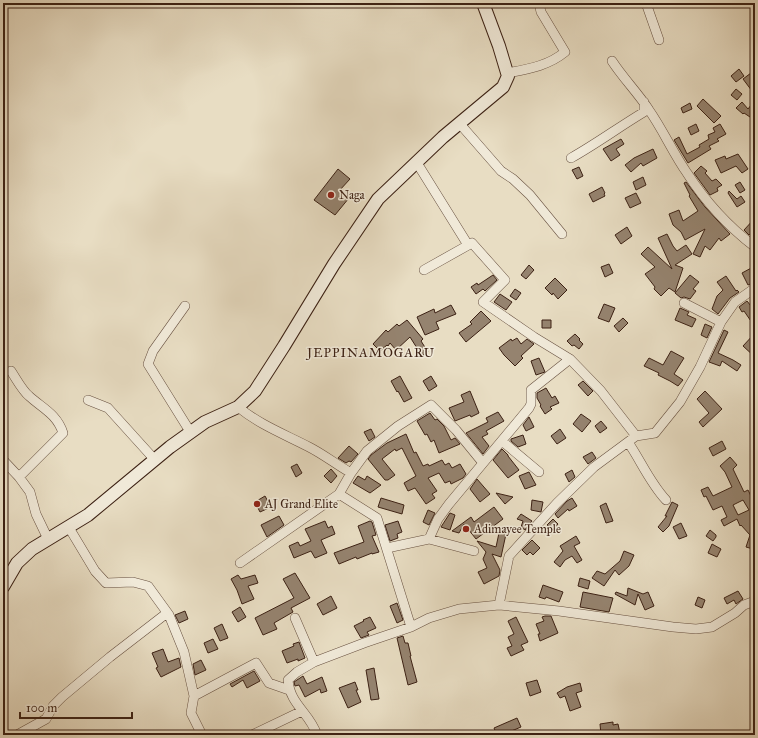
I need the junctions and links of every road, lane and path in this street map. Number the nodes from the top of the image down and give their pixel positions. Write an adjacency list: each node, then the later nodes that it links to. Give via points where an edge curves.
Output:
1 (483, 3): 6 (street)
2 (539, 3): 6 (street, via 541,12 565,52 560,57 535,68)
3 (646, 3): 4 (street)
4 (659, 40)
5 (612, 61): 7 (street)
6 (507, 73): 8 (street, via 503,87)
7 (644, 102): 9 (street, via 644,112); 13 (street, via 687,173 710,205 740,236)
8 (460, 124): 10 (street); 11 (street, via 501,171 530,195)
9 (571, 158)
10 (416, 163): 12 (street); 22 (street, via 378,199 255,391)
11 (562, 234)
12 (468, 245): 14 (street); 19 (street, via 472,243 505,280 483,302)
13 (755, 247)
14 (424, 270)
15 (755, 288): 18 (street, via 735,302)
16 (684, 304): 18 (street)
17 (185, 306): 23 (street, via 153,351 148,364)
18 (721, 322): 24 (street, via 680,402 655,433)
19 (570, 359): 24 (street, via 601,391); 25 (street, via 531,390 529,408)
20 (11, 371): 32 (street, via 28,395 55,418 62,433)
21 (88, 400): 28 (street, via 108,408)
22 (238, 407): 23 (street, via 205,422); 31 (street, via 252,418 310,447)
23 (191, 433): 28 (street)
24 (636, 436): 26 (street)
25 (502, 441): 29 (street); 30 (street)
26 (628, 442): 34 (street, via 658,492); 43 (street, via 594,467 556,503 509,556)
27 (3, 460): 32 (street)
28 (155, 460): 35 (street, via 88,515)
29 (483, 463): 31 (street, via 456,430 430,405 367,451); 37 (street, via 448,504)
30 (539, 472)
31 (351, 473): 33 (street)
32 (19, 477): 36 (street, via 30,492 36,514)
33 (339, 494): 38 (street, via 377,518); 40 (street)
34 (666, 500)
35 (68, 526): 36 (street); 44 (street, via 95,570 106,582 133,582 148,586)
36 (48, 538): 41 (street, via 17,563)
37 (429, 539): 38 (street); 39 (street)
38 (387, 548): 46 (street)
39 (474, 551)
40 (240, 563)
41 (3, 587)
42 (755, 601): 43 (street, via 744,605 712,627 696,629)
43 (499, 605): 46 (street, via 459,610 429,618)
44 (167, 613): 49 (street, via 184,652); 51 (street, via 62,697 46,719)
45 (295, 618): 47 (street)
46 (411, 627): 47 (street)
47 (314, 662): 48 (street, via 288,680)
48 (289, 690): 49 (street, via 268,683 256,663); 50 (street)
49 (194, 696): 52 (street, via 191,713)
50 (302, 711): 53 (street); 54 (street, via 314,726)
51 (17, 735)
52 (202, 735)
53 (252, 735)
54 (317, 735)

